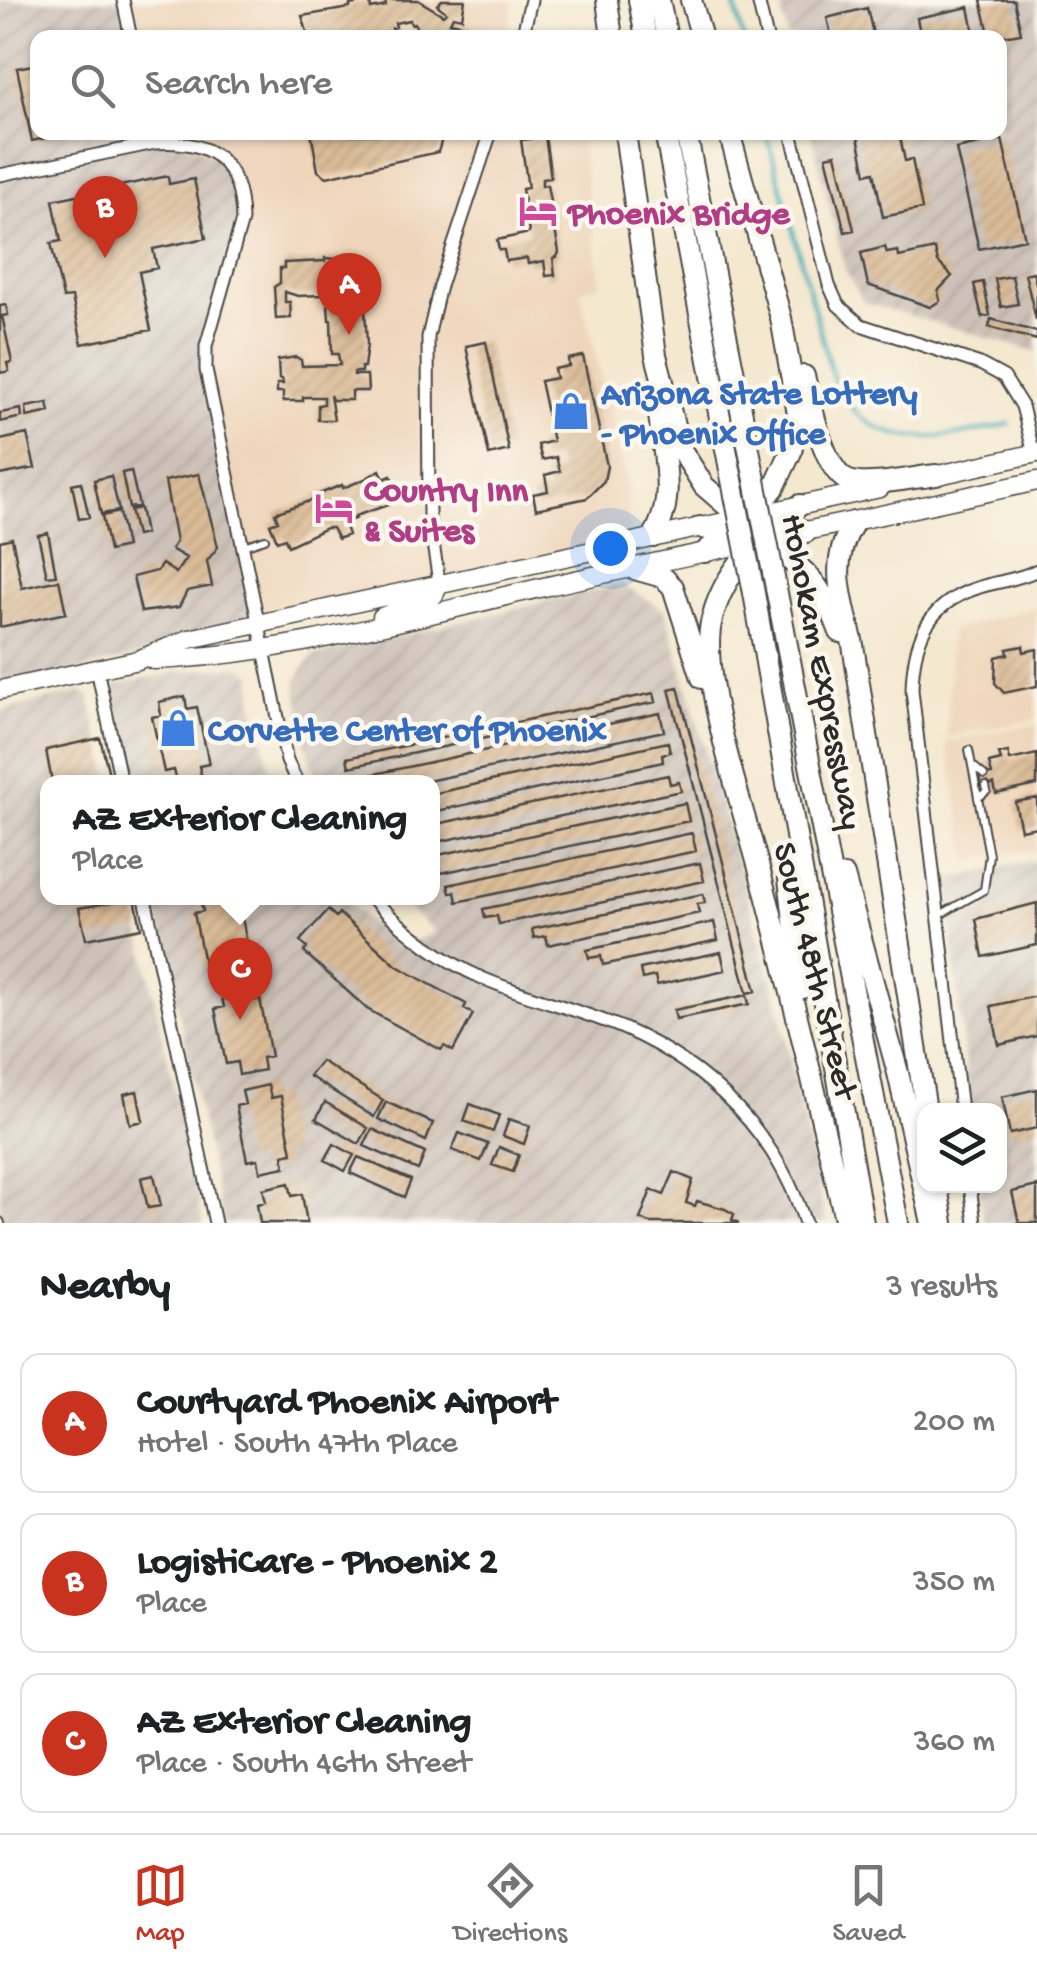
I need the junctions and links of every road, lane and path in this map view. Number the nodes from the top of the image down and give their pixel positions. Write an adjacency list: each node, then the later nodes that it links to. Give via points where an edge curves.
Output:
1 (123, 0): 8 (street)
2 (532, 0): 9 (street)
3 (606, 0): 10 (highway)
4 (639, 0): 11 (highway)
5 (659, 0): 12 (highway)
6 (691, 0): 13 (highway)
7 (758, 0): 14 (street)
8 (129, 30)
9 (524, 30)
10 (611, 30)
11 (645, 30)
12 (665, 30)
13 (700, 30)
14 (766, 30)
15 (145, 140): 23 (street)
16 (172, 140): 40 (street, via 204,147 222,160 242,200 206,370)
17 (488, 140): 44 (street, via 428,337 429,518)
18 (626, 140): 25 (highway)
19 (667, 140): 45 (highway, Hohokam Expressway, bridge)
20 (688, 140): 61 (highway, Hohokam Expressway, bridge)
21 (731, 140): 24 (highway)
22 (793, 140): 26 (street, via 838,305 860,325 1004,378 1022,406)
23 (0, 174)
24 (780, 318): 27 (highway, via 836,472 855,482); 31 (highway, via 796,392 796,427 781,477)
25 (656, 355): 31 (highway, via 685,459 712,494); 37 (highway, via 668,491)
26 (1036, 453): 27 (main road); 29 (main road, via 1022,474)
27 (936, 475): 30 (main road)
28 (1037, 481): 29 (main road)
29 (963, 498): 32 (main road)
30 (800, 505): 31 (main road); 33 (highway)
31 (751, 516): 33 (highway); 34 (main road); 36 (highway)
32 (854, 522): 35 (main road); 52 (highway, via 838,566)
33 (778, 524): 35 (highway); 39 (highway)
34 (700, 527): 36 (highway); 37 (main road)
35 (806, 532): 39 (main road)
36 (728, 535): 39 (highway); 41 (highway)
37 (653, 537): 44 (main road)
38 (266, 540): 40 (lane)
39 (756, 542): 41 (main road); 52 (highway, via 802,568 820,589); 53 (highway, via 722,589 710,635)
40 (243, 546): 46 (street)
41 (705, 552): 42 (main road)
42 (631, 568): 47 (main road); 53 (highway, via 663,578 676,591)
43 (1037, 570): 64 (street, via 958,596 934,613 918,640 912,690)
44 (439, 582): 46 (main road); 47 (main road, via 434,595)
45 (754, 593): 65 (highway); 73 (highway, Hohokam Expressway)
46 (260, 625): 48 (street); 49 (main road, via 189,640)
47 (345, 633): 48 (main road)
48 (265, 650): 49 (main road); 57 (street)
49 (138, 660): 50 (main road)
50 (97, 669): 51 (main road); 56 (street)
51 (0, 690)
52 (861, 701): 66 (highway, South 48th Street)
53 (724, 733): 65 (highway, South 48th Street)
54 (969, 750): 55 (lane)
55 (972, 765): 58 (lane); 60 (lane)
56 (120, 775)
57 (294, 775)
58 (984, 775)
59 (986, 786): 60 (lane)
60 (978, 798): 64 (lane, via 989,855 984,890)
61 (824, 840): 74 (highway, Hohokam Expressway); 75 (highway, via 842,871)
62 (147, 905): 70 (street)
63 (379, 905): 71 (street, via 480,977 624,1028 683,1058 728,1095 762,1137)
64 (938, 916): 67 (street)
65 (804, 1036): 72 (highway, South 48th Street)
66 (925, 1103)
67 (961, 1103)
68 (938, 1193): 76 (highway)
69 (971, 1193): 77 (street)
70 (215, 1223)
71 (805, 1223)
72 (846, 1223)
73 (863, 1223)
74 (898, 1223)
75 (932, 1223)
76 (943, 1223)
77 (975, 1223)

